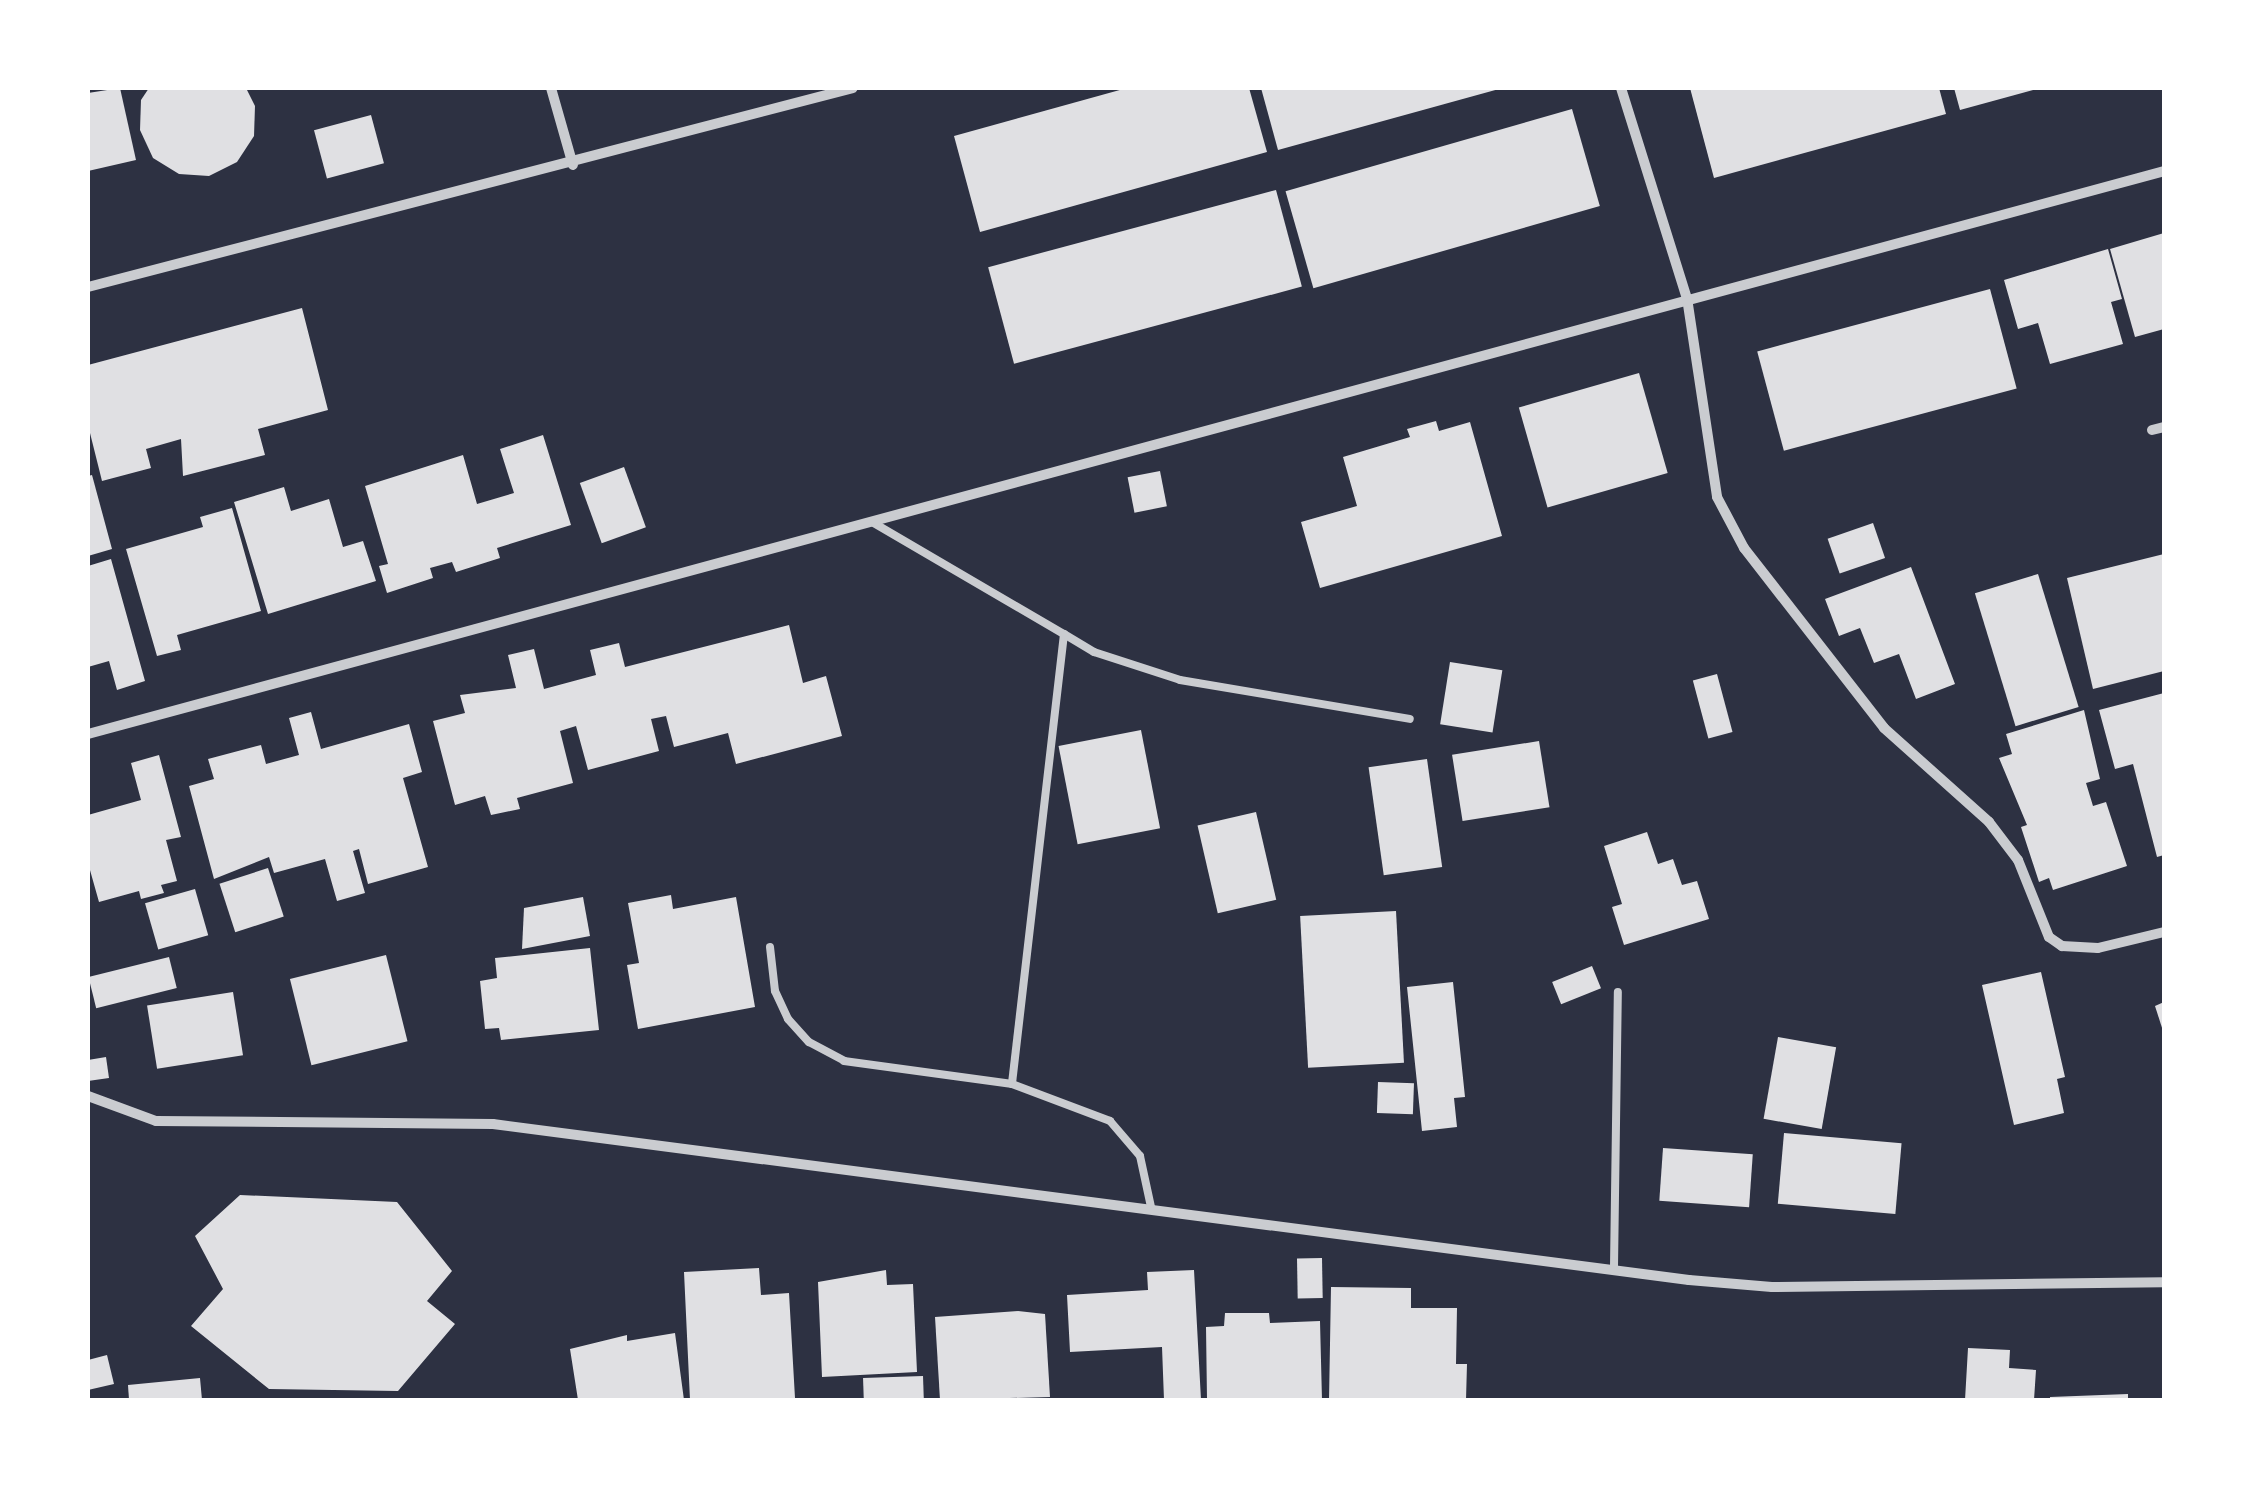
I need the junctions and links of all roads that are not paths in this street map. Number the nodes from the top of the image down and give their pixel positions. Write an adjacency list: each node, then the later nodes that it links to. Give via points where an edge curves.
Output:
1 (551, 88): 4 (street)
2 (854, 88): 4 (street)
3 (1620, 88): 7 (street)
4 (573, 166): 6 (street)
5 (2164, 171): 7 (street)
6 (88, 287)
7 (1687, 298): 8 (street); 12 (street, via 1717,498 1744,548 1884,728 1989,822 2018,860 2049,937 2062,946 2098,948)
8 (869, 520): 9 (lane); 11 (street)
9 (1064, 634): 10 (lane, via 1094,652 1180,680); 15 (lane)
10 (1410, 718)
11 (88, 734)
12 (2164, 932)
13 (770, 947): 15 (lane, via 776,992 809,1042 844,1061)
14 (1618, 992): 18 (lane)
15 (1012, 1084): 17 (lane, via 1110,1121 1126,1135 1140,1156)
16 (88, 1096): 17 (street, via 156,1121 493,1124 1006,1196)
17 (1152, 1207): 18 (street)
18 (1614, 1267): 19 (street, via 1772,1287)
19 (2164, 1282)

